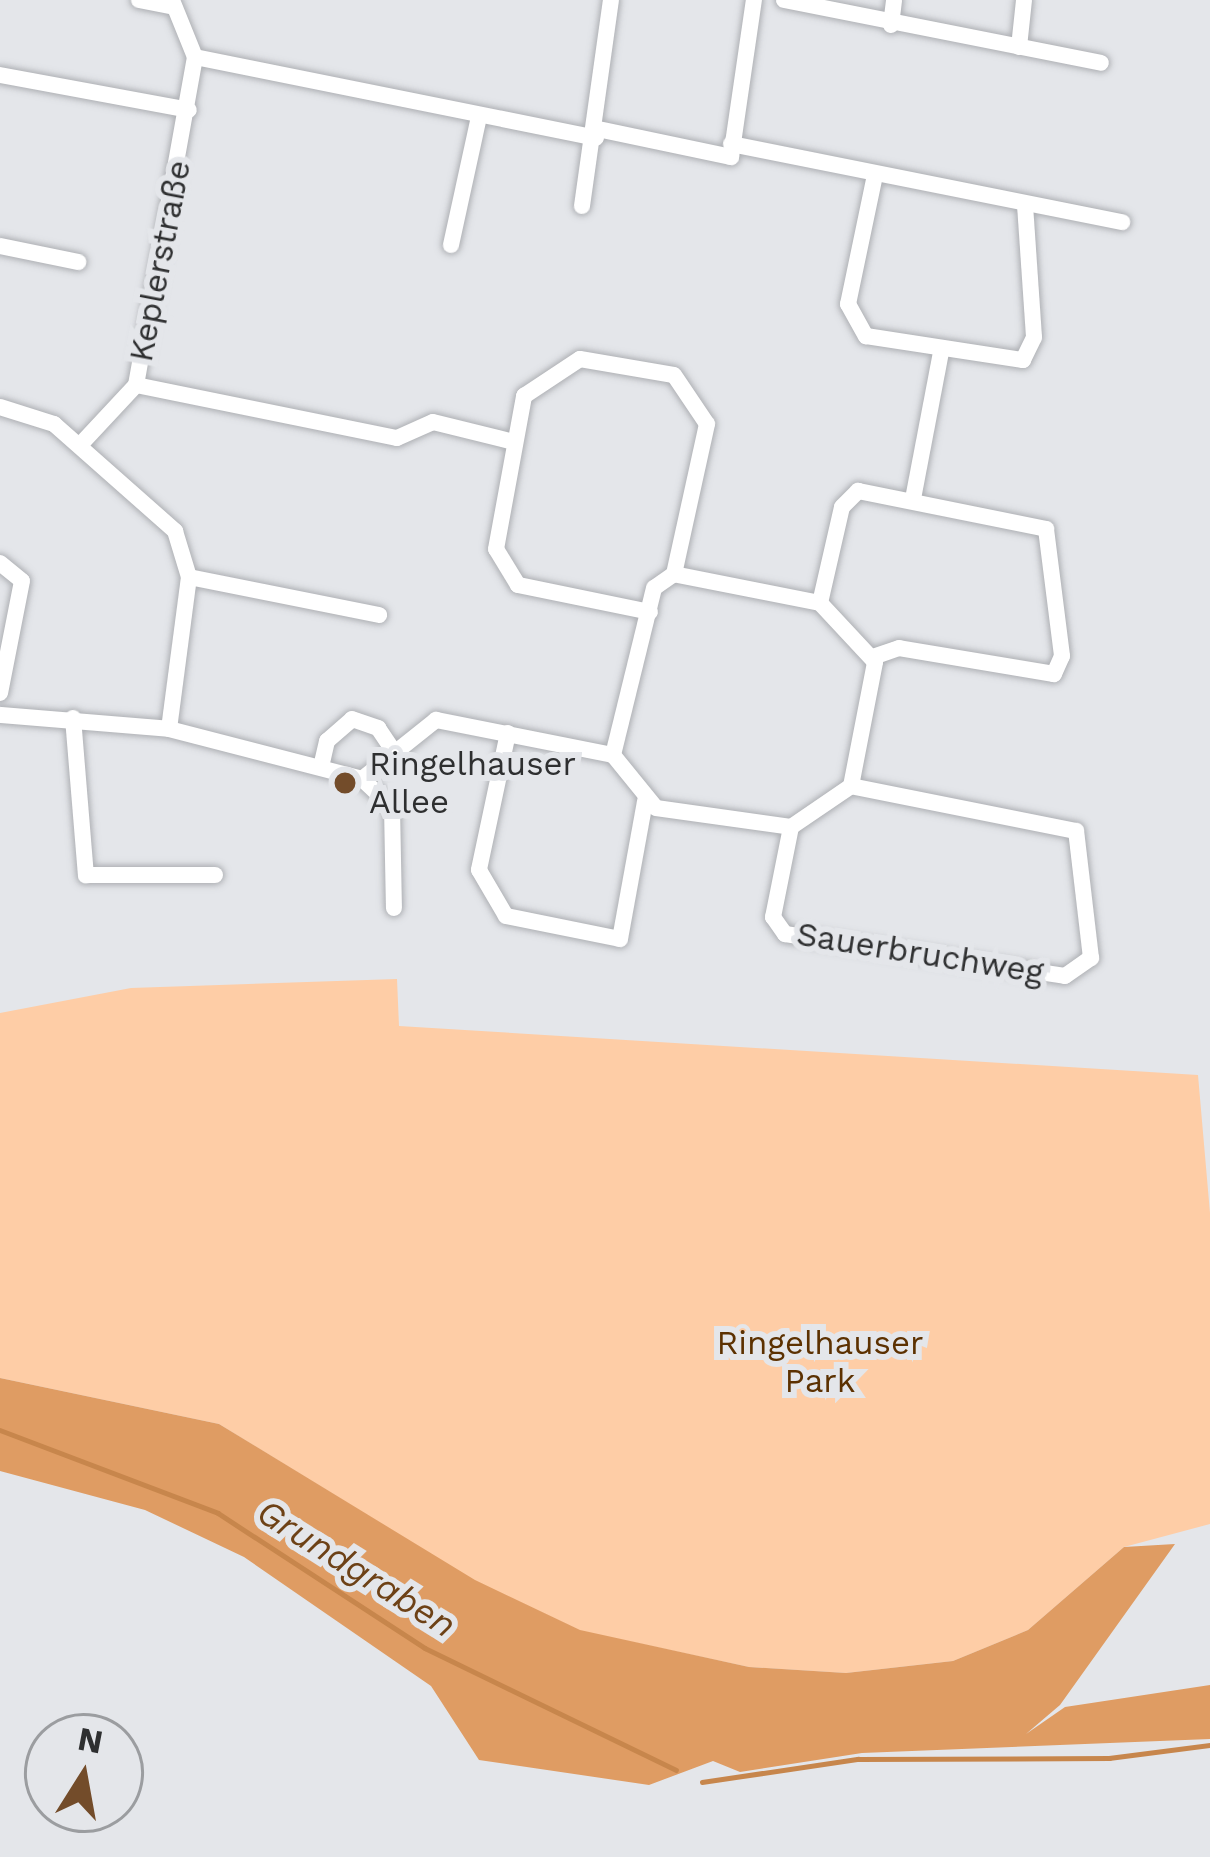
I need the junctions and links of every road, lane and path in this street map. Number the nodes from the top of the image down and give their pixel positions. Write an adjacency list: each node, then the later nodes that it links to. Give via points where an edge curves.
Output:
1 (139, 0): 7 (street)
2 (611, 0): 15 (street)
3 (754, 0): 16 (street)
4 (784, 0): 8 (street)
5 (894, 0): 8 (street)
6 (1024, 0): 9 (street)
7 (171, 3): 10 (street)
8 (892, 25): 9 (street)
9 (1018, 47): 11 (street)
10 (195, 57): 13 (street, Keplerstraße); 14 (street)
11 (1101, 63)
12 (0, 75): 13 (street)
13 (189, 110): 25 (street, Keplerstraße)
14 (478, 117): 15 (street); 21 (street)
15 (597, 134): 16 (street); 18 (street)
16 (731, 151): 17 (street)
17 (875, 175): 19 (street); 24 (street, via 849,316 866,336)
18 (582, 206)
19 (1025, 206): 20 (street); 24 (street, via 1032,350 1012,364)
20 (1122, 222)
21 (452, 245)
22 (0, 246): 23 (street)
23 (78, 262)
24 (941, 352): 29 (street)
25 (136, 386): 27 (street, via 397,438 433,422); 28 (street, Keplerstraße)
26 (0, 407): 28 (street)
27 (514, 442): 31 (street, via 524,396 580,359 674,375 707,424); 34 (street, via 496,549 518,585)
28 (81, 444): 32 (street, via 175,530)
29 (913, 499): 33 (street, via 849,496); 36 (street, via 1046,529 1060,667 1040,678 899,648)
30 (0, 563): 37 (street, via 22,581)
31 (674, 574): 33 (street); 34 (street, via 655,588)
32 (189, 577): 35 (street); 40 (street)
33 (820, 603): 36 (street)
34 (650, 612): 43 (street)
35 (379, 615)
36 (873, 657): 46 (street)
37 (0, 693)
38 (0, 716): 39 (street)
39 (73, 718): 40 (street); 49 (street, via 86,875)
40 (169, 729): 44 (street)
41 (508, 733): 42 (street, via 436,720); 43 (street); 47 (street, via 479,869 506,916 620,939)
42 (392, 749): 44 (street, via 378,728 352,719 337,726); 45 (street)
43 (613, 755): 47 (street)
44 (321, 767): 45 (street)
45 (362, 779): 50 (street, via 392,807)
46 (851, 786): 48 (street); 48 (street, Sauerbruchweg, via 1076,831 1091,958 1065,976 785,934 773,916)
47 (645, 801): 48 (street)
48 (791, 827)
49 (215, 875)
50 (394, 908)

